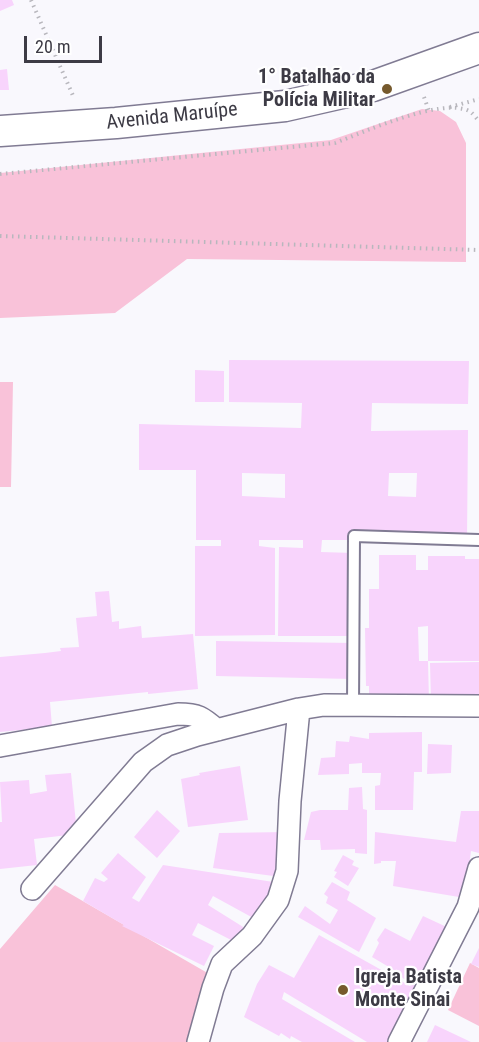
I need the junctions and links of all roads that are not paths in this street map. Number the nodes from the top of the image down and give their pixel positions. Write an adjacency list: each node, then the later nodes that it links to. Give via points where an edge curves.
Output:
1 (479, 48): 2 (main road, Avenida Maruípe, via 373,86 285,106)
2 (0, 131)
3 (479, 540): 4 (lane, via 354,536)
4 (352, 706): 5 (street); 6 (street)
5 (479, 706)
6 (299, 709): 7 (street); 11 (street, via 287,871 278,900 252,936 222,964)
7 (217, 730): 8 (street, via 201,717 178,714); 10 (street, via 167,745 143,762)
8 (0, 746)
9 (479, 868): 12 (street, via 468,907)
10 (32, 889)
11 (198, 1042)
12 (399, 1042)

